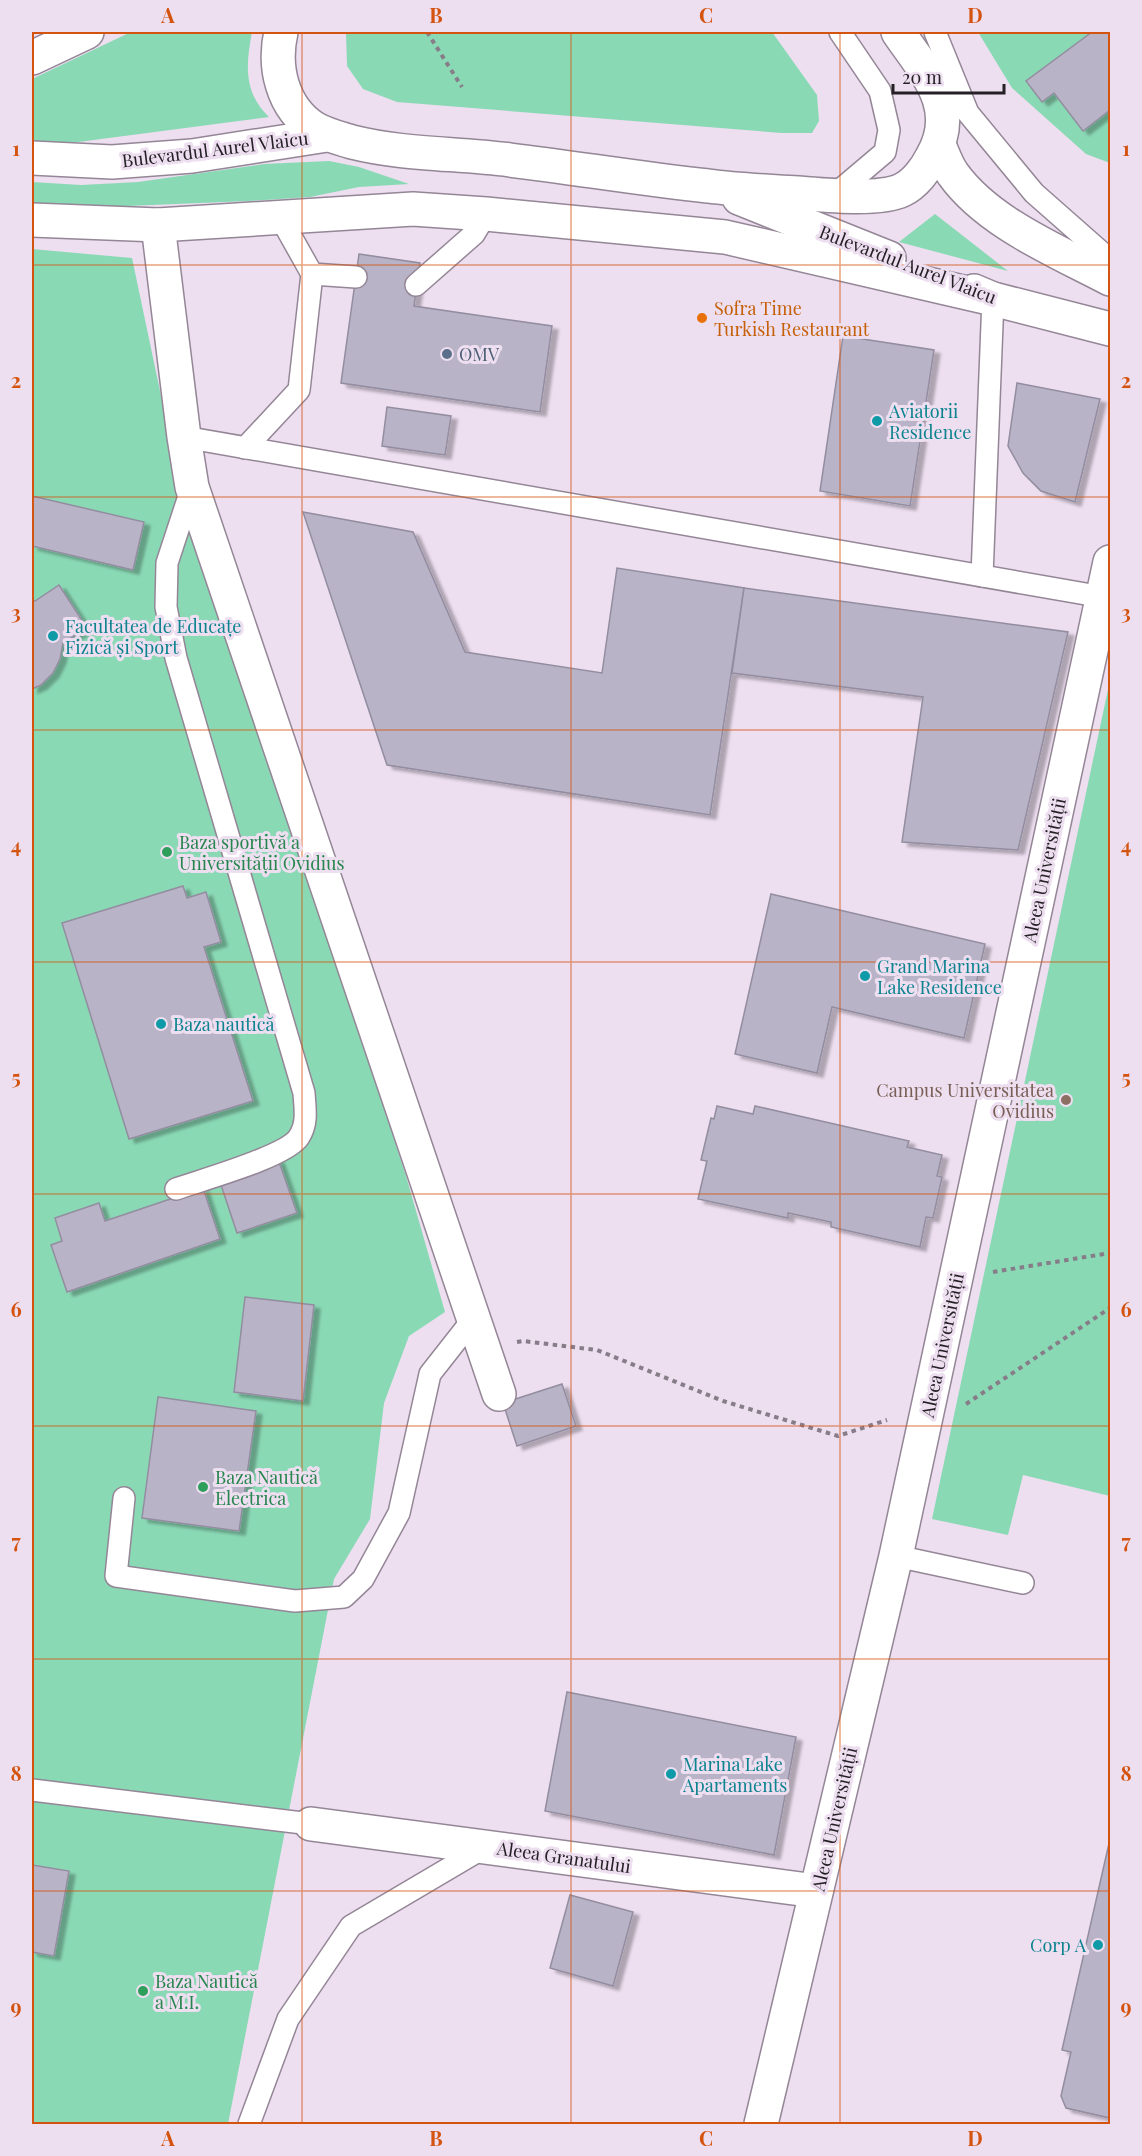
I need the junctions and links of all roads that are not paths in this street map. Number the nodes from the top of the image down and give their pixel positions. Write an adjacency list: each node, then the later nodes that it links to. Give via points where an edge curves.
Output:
1 (87, 32): 6 (street)
2 (281, 32): 7 (street, via 277,62 285,94 312,127)
3 (840, 32): 11 (lane, via 880,91 889,130 885,152)
4 (898, 32): 8 (street, via 938,91 945,117)
5 (935, 32): 16 (lane, via 968,113 1034,193)
6 (32, 58)
7 (327, 135): 9 (street, Bulevardul Aurel Vlaicu, via 181,157 112,162); 10 (street, via 365,145 506,159)
8 (939, 145): 11 (street, via 925,170 902,190 876,196); 19 (street, via 951,173 970,195 1026,234)
9 (32, 158)
10 (710, 187): 11 (street); 21 (street, Bulevardul Aurel Vlaicu)
11 (833, 196)
12 (486, 214): 13 (street, via 412,209); 20 (lane, via 474,234); 21 (street, via 725,237)
13 (280, 217): 15 (street); 17 (lane)
14 (32, 220): 15 (street)
15 (158, 225): 23 (street)
16 (1110, 260)
17 (312, 274): 18 (lane); 24 (lane, via 299,390)
18 (356, 278)
19 (1110, 279)
20 (417, 285)
21 (993, 299): 22 (street, Bulevardul Aurel Vlaicu); 27 (lane)
22 (1110, 329)
23 (184, 437): 24 (lane); 25 (street)
24 (245, 448): 27 (lane)
25 (192, 487): 29 (lane, via 168,563 166,607 176,658 304,1093 306,1121 298,1139 274,1155); 30 (street)
26 (1110, 562): 28 (street, Aleea Universității)
27 (982, 576): 28 (lane)
28 (1103, 597): 33 (street, Aleea Universității)
29 (176, 1189)
30 (474, 1318): 31 (street); 32 (lane, via 430,1374 399,1512 363,1579 344,1597 296,1601 116,1576)
31 (500, 1394)
32 (124, 1498)
33 (896, 1556): 34 (lane); 38 (street, Aleea Universității)
34 (1023, 1583)
35 (32, 1790): 36 (lane)
36 (311, 1824): 37 (street, Aleea Granatului)
37 (486, 1847): 38 (street, Aleea Granatului); 39 (lane, via 351,1926 288,2019)
38 (816, 1891): 40 (street, Aleea Universității)
39 (249, 2124)
40 (761, 2124)

